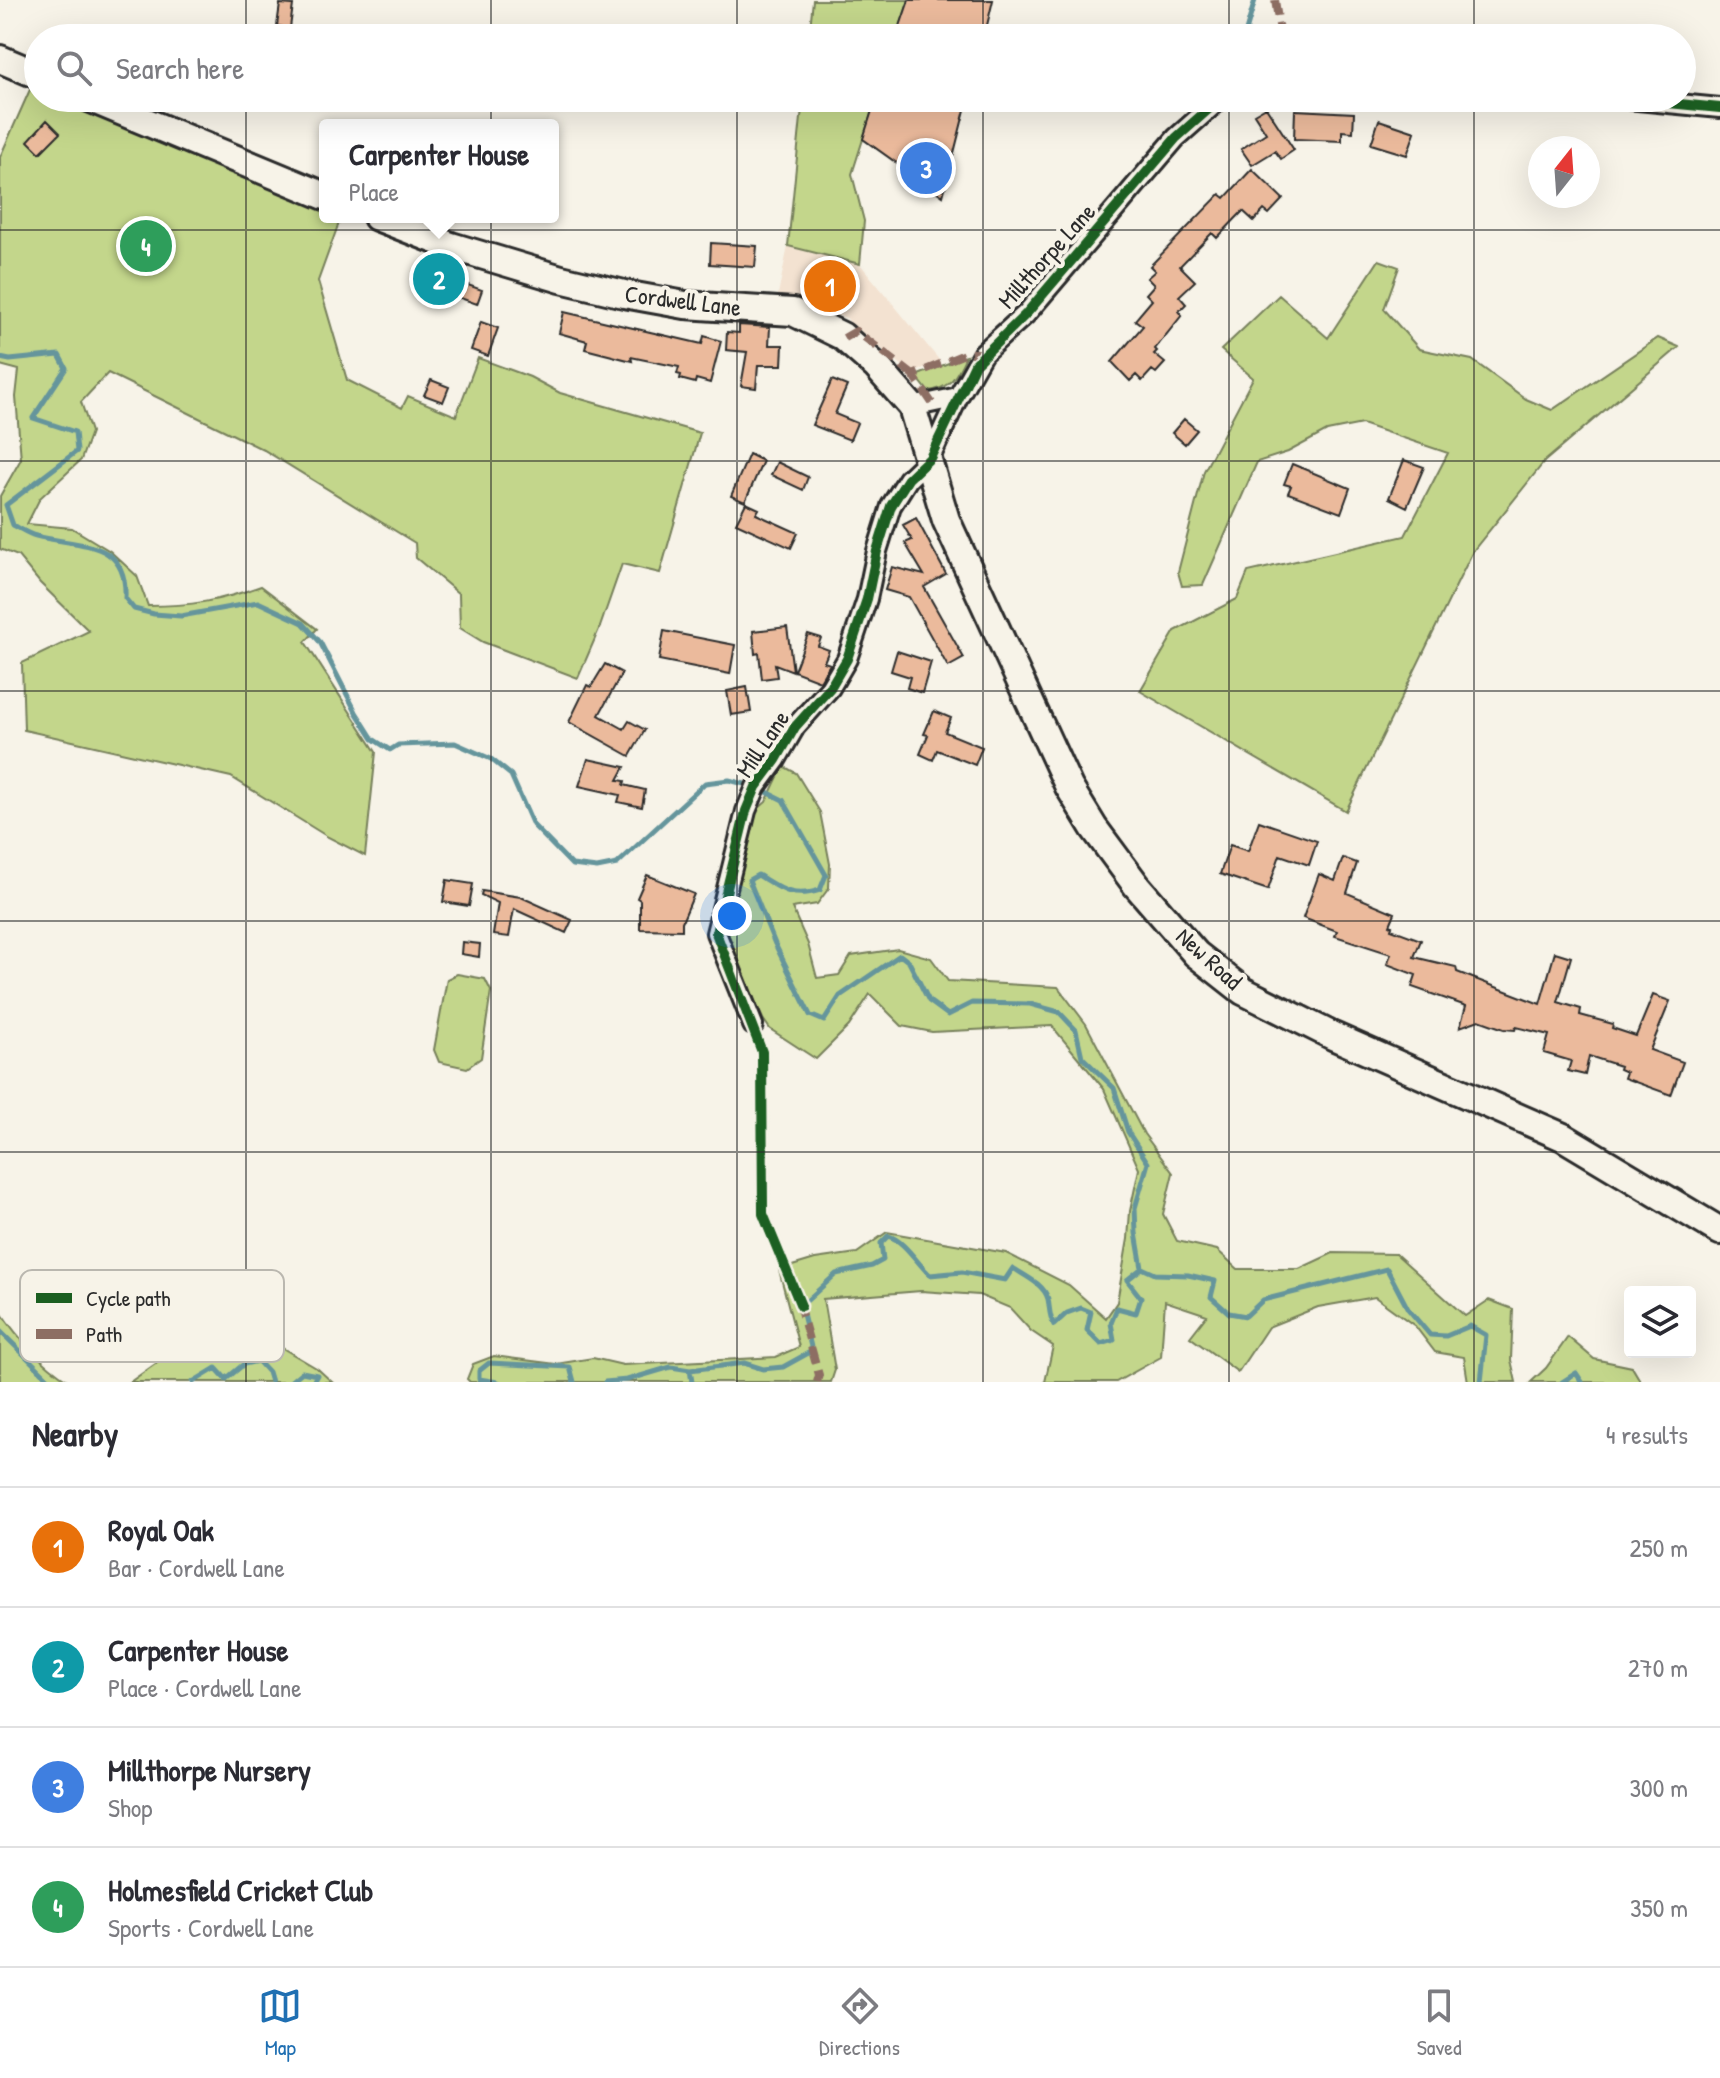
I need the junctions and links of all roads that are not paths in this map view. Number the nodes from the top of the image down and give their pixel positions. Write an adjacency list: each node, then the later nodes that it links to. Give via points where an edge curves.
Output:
1 (0, 59): 2 (main road)
2 (24, 69)
3 (1696, 106): 4 (street)
4 (1720, 108)
5 (123, 112): 7 (main road)
6 (1205, 112): 9 (street, Millthorpe Lane, via 1176,138 1026,314 983,353)
7 (319, 194)
8 (394, 223): 10 (main road, Cordwell Lane, via 502,262 624,294 685,305 793,312 842,336)
9 (958, 397): 10 (street); 11 (street, Millthorpe Lane)
10 (912, 407): 11 (main road, Cordwell Lane)
11 (930, 458): 12 (street, Mill Lane, via 891,506 847,659 789,736 746,811 716,933); 13 (main road, New Road, via 946,520 1069,787 1137,886 1196,954 1243,991 1563,1137)
12 (753, 1025)
13 (1720, 1231)

